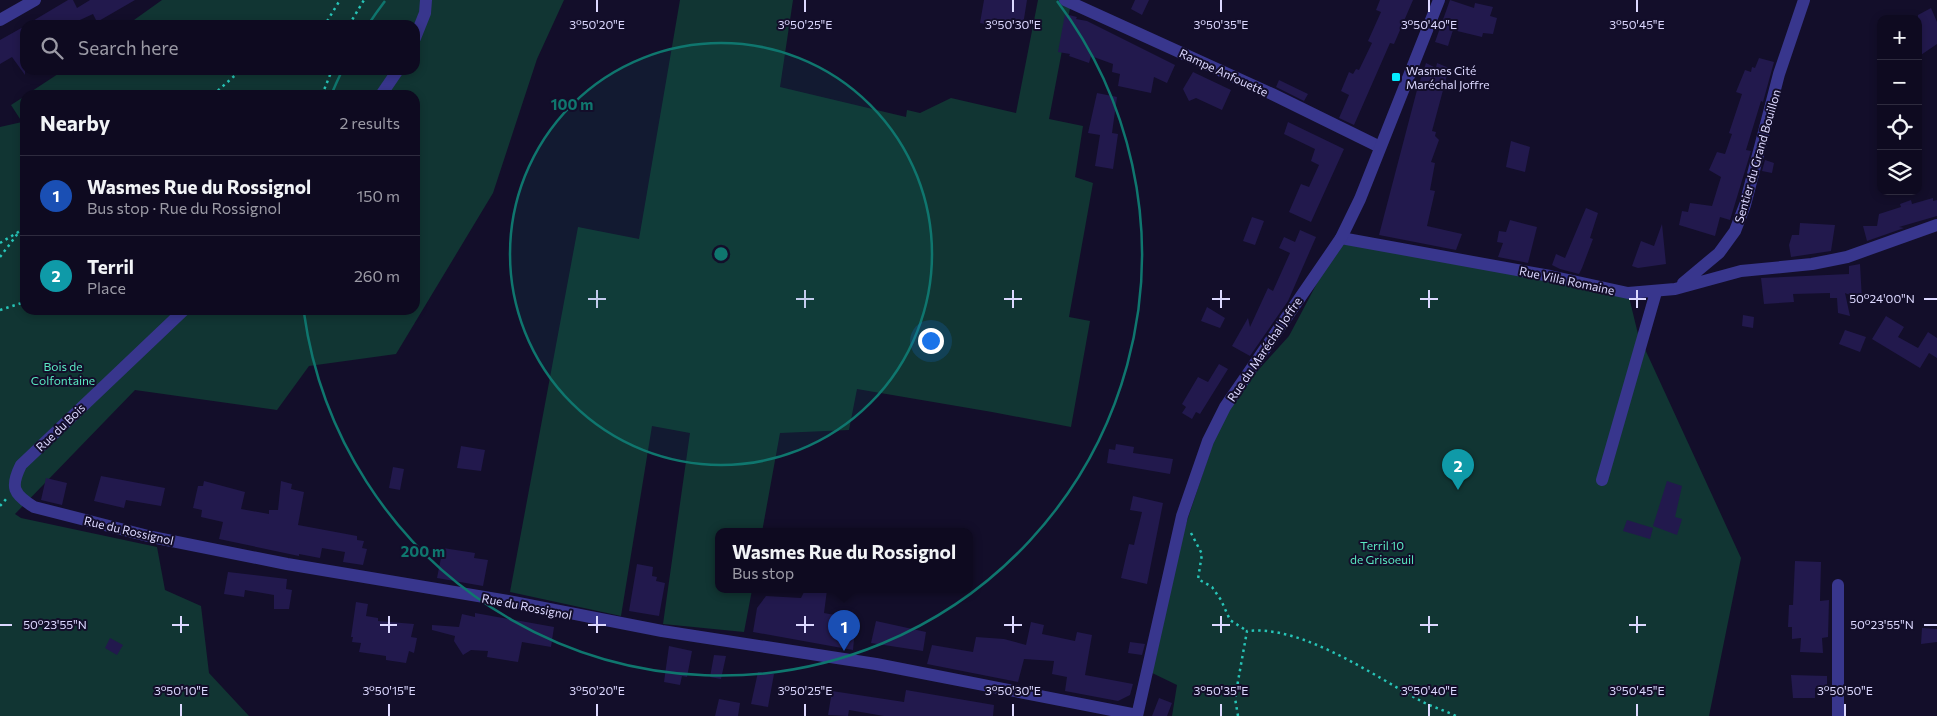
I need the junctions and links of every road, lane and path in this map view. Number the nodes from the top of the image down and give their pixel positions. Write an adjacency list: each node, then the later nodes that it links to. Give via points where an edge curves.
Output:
1 (35, 0): 8 (street)
2 (340, 0): 9 (path)
3 (364, 0): 10 (path)
4 (426, 0): 11 (street)
5 (1065, 0): 18 (street, Rampe Anfouette)
6 (1439, 0): 18 (street, Rue du Maréchal Joffre)
7 (1804, 0): 24 (street, Sentier du Grand Bouillon, via 1779,74 1745,205 1735,231 1719,253)
8 (0, 20)
9 (326, 20)
10 (352, 20)
11 (420, 26)
12 (235, 75): 15 (path)
13 (330, 75): 16 (path)
14 (395, 75): 17 (street)
15 (219, 90)
16 (324, 90)
17 (385, 90)
18 (1380, 147): 21 (street, Rue du Maréchal Joffre)
19 (1937, 225): 24 (street, Rue Villa Romaine, via 1847,257 1741,271)
20 (19, 232): 22 (path); 23 (path)
21 (1341, 238): 25 (street, Rue Villa Romaine, via 1628,293); 31 (street, Rue du Maréchal Joffre, via 1225,407 1208,441)
22 (0, 243)
23 (0, 257)
24 (1675, 289): 25 (street, Rue Villa Romaine)
25 (1656, 292): 29 (street)
26 (20, 304): 27 (path)
27 (0, 310)
28 (179, 315): 30 (street, Rue du Bois, via 21,465)
29 (1602, 480)
30 (14, 489): 34 (street, Rue du Rossignol, via 21,500 34,507 152,537 653,630 876,664)
31 (1182, 516): 33 (path, via 1202,554 1198,579 1212,587 1222,600 1230,620); 34 (street, Rue du Maréchal Joffre)
32 (1838, 584): 37 (street)
33 (1247, 631): 35 (path, via 1234,698); 36 (path, via 1263,629 1307,639 1422,702)
34 (1137, 716)
35 (1238, 716)
36 (1456, 716)
37 (1838, 716)

